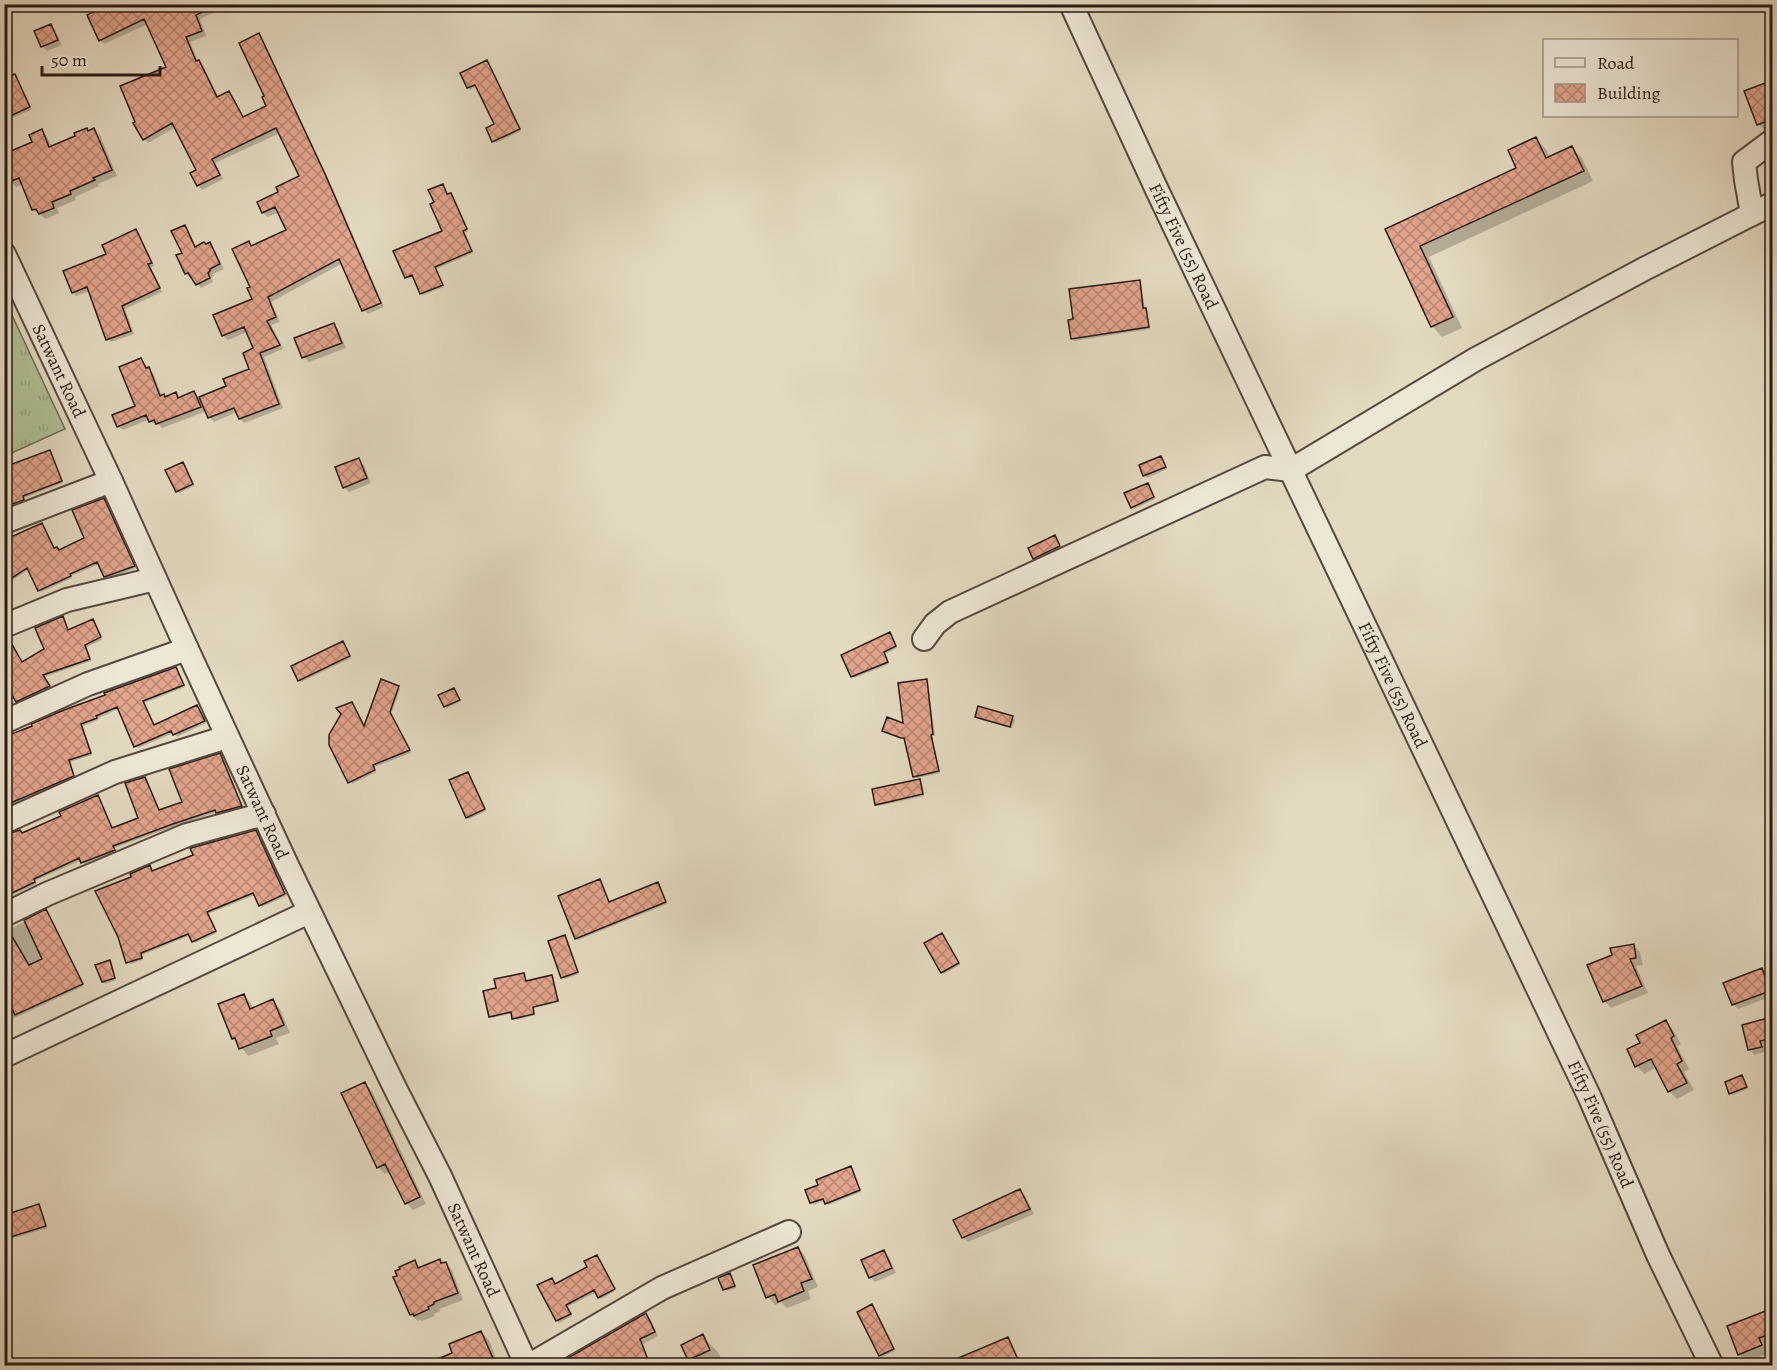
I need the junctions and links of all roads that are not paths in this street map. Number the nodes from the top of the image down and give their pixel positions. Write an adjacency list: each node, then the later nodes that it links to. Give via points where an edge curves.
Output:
1 (1071, 4): 6 (street, Fifty Five (55) Road)
2 (1773, 141): 4 (street, via 1744,162)
3 (1773, 204): 4 (street)
4 (1752, 214): 6 (street, via 1476,359)
5 (4, 254): 7 (street, Satwant Road)
6 (1291, 471): 11 (street, via 1264,467 950,612); 22 (street, Fifty Five (55) Road, via 1590,1098 1658,1255)
7 (111, 481): 8 (street); 9 (street, Satwant Road)
8 (4, 522)
9 (155, 579): 10 (street, via 67,600); 12 (street, Satwant Road)
10 (4, 626)
11 (924, 639)
12 (187, 649): 13 (street, via 88,684); 14 (street, Satwant Road)
13 (4, 722)
14 (227, 737): 15 (street, Satwant Road); 16 (street, via 115,772)
15 (264, 814): 17 (street, Satwant Road); 18 (street, via 187,835)
16 (4, 822)
17 (309, 912): 19 (street); 21 (street, Satwant Road, via 440,1176)
18 (4, 915)
19 (4, 1056)
20 (789, 1232): 21 (street, via 662,1288)
21 (528, 1365)
22 (1712, 1365)

